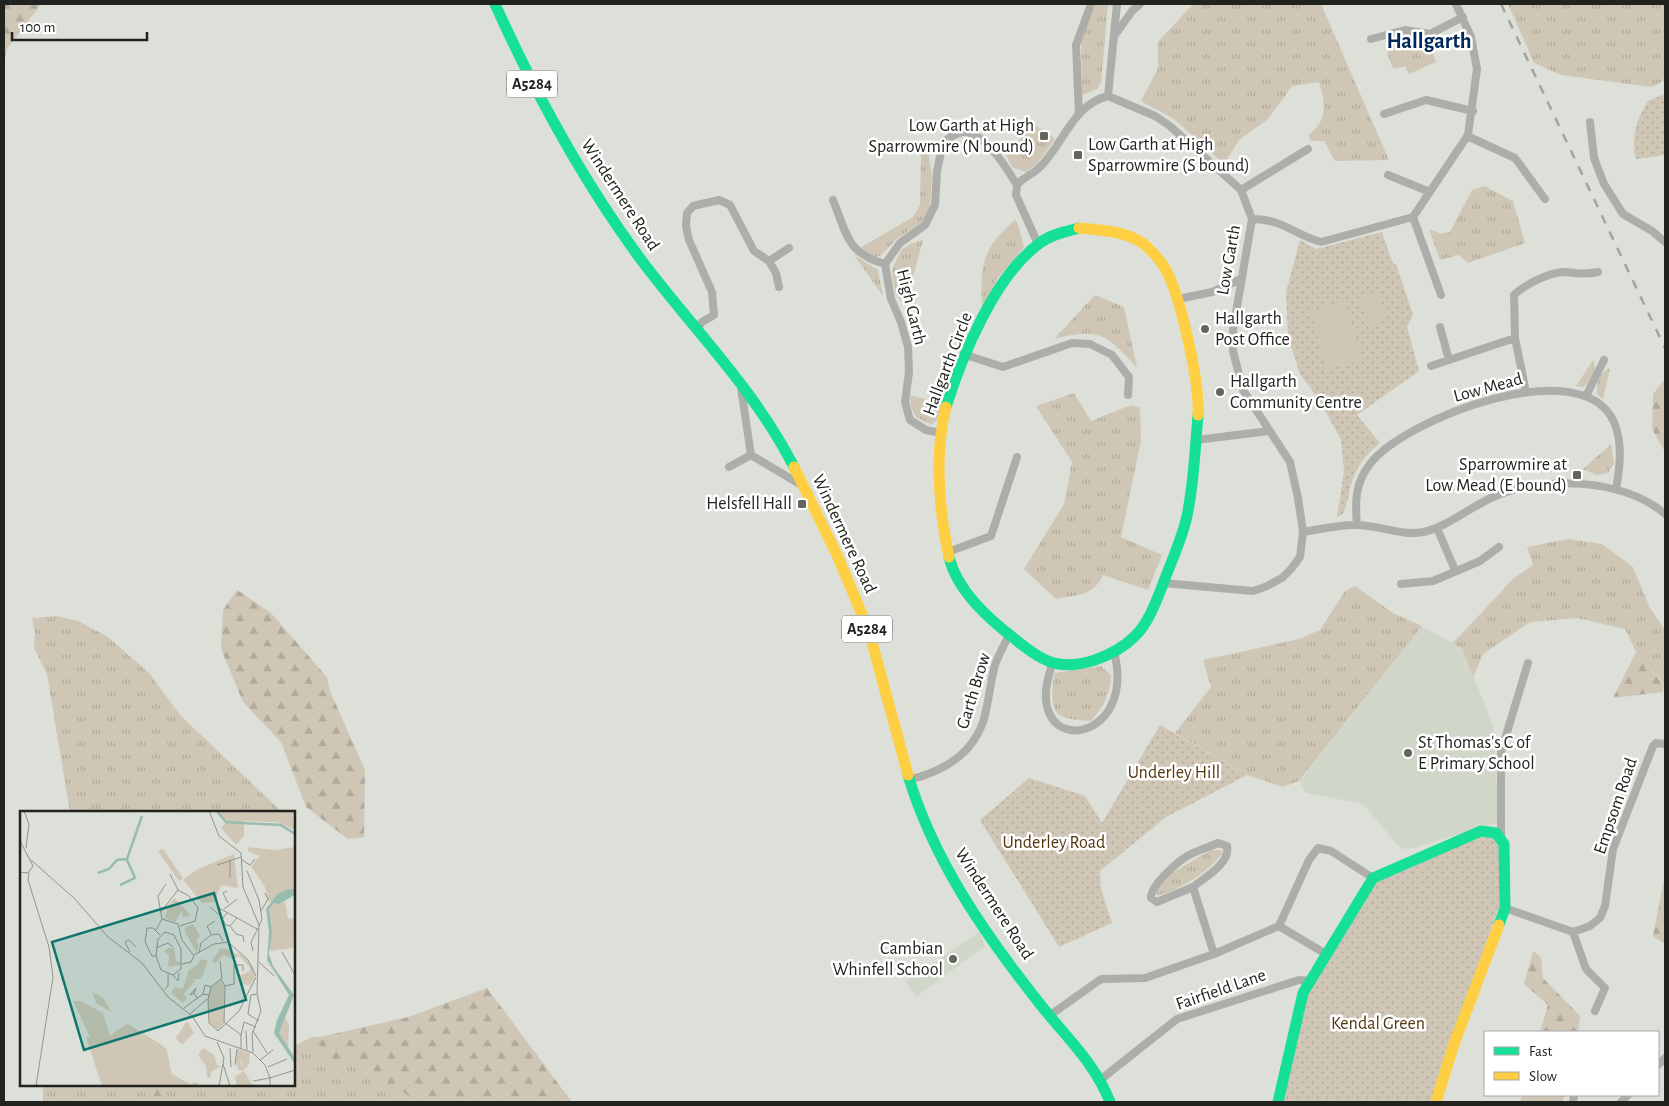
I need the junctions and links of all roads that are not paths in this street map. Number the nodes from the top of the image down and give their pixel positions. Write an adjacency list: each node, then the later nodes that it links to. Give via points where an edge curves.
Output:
1 (494, 4): 35 (main road, Windermere Road / A5284, via 535,91 576,162 638,257)
2 (1091, 4): 11 (street, via 1076,45)
3 (1117, 4): 7 (street)
4 (1140, 4): 7 (street)
5 (1456, 4): 6 (street)
6 (1463, 17): 8 (street, via 1430,34 1405,30); 10 (street, via 1472,37 1477,69)
7 (1114, 38): 9 (street)
8 (1371, 39)
9 (1108, 96): 11 (street, via 1088,103); 18 (street, Low Garth, via 1170,126)
10 (1472, 112): 12 (street, via 1426,100); 14 (street)
11 (1079, 113): 17 (street, via 1039,168)
12 (1384, 114)
13 (1590, 122): 24 (street, via 1594,158 1604,184 1623,214 1652,230)
14 (1467, 136): 19 (street); 20 (street, via 1516,158)
15 (1308, 149): 18 (street)
16 (1388, 175): 19 (street)
17 (1017, 185): 25 (street, High Garth, via 1016,195); 28 (street, High Garth, via 1000,159 978,136 965,132 954,135 940,149 935,205 925,225 900,243)
18 (1241, 190): 23 (street, Low Garth)
19 (1430, 192): 22 (street)
20 (1544, 199)
21 (833, 200): 28 (street, via 856,251 866,259)
22 (1413, 217): 23 (street, via 1321,242 1268,219); 32 (street)
23 (1252, 219): 30 (street, Low Garth)
24 (1665, 242)
25 (1038, 244): 33 (main road, Hallgarth Circle, via 1079,228 1122,232 1141,242 1158,257); 37 (main road, Hallgarth Circle, via 1008,276 985,313)
26 (789, 248): 27 (street)
27 (769, 261): 31 (street); 35 (street, via 754,251 730,205 718,200 694,206 687,213 686,226 712,292 714,315)
28 (885, 264): 46 (street, High Garth, via 891,299 908,347 905,402 910,420 926,430)
29 (1598, 272): 36 (street, via 1583,276 1562,272 1524,285 1514,295)
30 (1241, 279): 33 (street, via 1212,292); 45 (street, Low Garth, via 1233,351 1244,390)
31 (779, 287)
32 (1441, 295)
33 (1178, 299): 47 (main road, Hallgarth Circle, via 1198,394)
34 (1440, 327): 38 (street)
35 (696, 329): 41 (main road, Windermere Road / A5284)
36 (1515, 338): 38 (street); 42 (street)
37 (966, 355): 43 (street, via 1003,366 1072,343 1090,344 1112,356 1129,376); 46 (main road, Hallgarth Circle)
38 (1449, 360): 40 (street)
39 (1604, 360): 44 (street)
40 (1431, 366)
41 (740, 384): 48 (street); 51 (main road, Windermere Road / A5284, via 769,423)
42 (1526, 392): 44 (street, Low Mead, via 1564,391); 54 (street, Low Mead, via 1473,405 1406,434 1370,463 1359,482 1354,502)
43 (1128, 395)
44 (1586, 396): 52 (street, Low Mead, via 1613,420 1620,450)
45 (1269, 431): 47 (street); 56 (street, Low Garth, via 1290,462)
46 (941, 433): 58 (main road, Hallgarth Circle, via 941,503)
47 (1196, 440): 60 (main road, Hallgarth Circle, via 1187,516)
48 (751, 456): 50 (street); 51 (street)
49 (1017, 456): 58 (street, via 991,536)
50 (729, 467)
51 (803, 487): 67 (main road, Windermere Road / A5284, via 851,587 876,653)
52 (1616, 489): 53 (street, via 1639,497); 55 (street, via 1574,484 1529,486 1494,497)
53 (1665, 514)
54 (1357, 525): 55 (street, via 1406,532); 56 (street)
55 (1437, 528): 59 (street)
56 (1303, 532): 60 (street, Low Garth, via 1300,557 1282,578 1265,587 1238,591)
57 (1499, 547): 59 (street, via 1480,561)
58 (948, 552): 62 (main road, Hallgarth Circle, via 954,574 964,592)
59 (1455, 570): 61 (street, via 1433,581)
60 (1163, 583): 63 (main road, Hallgarth Circle, via 1142,629)
61 (1401, 584)
62 (1010, 633): 65 (main road, Hallgarth Circle, via 1035,655); 67 (street, Garth Brow, via 996,664 983,721 973,744 953,762)
63 (1114, 652): 65 (main road, Hallgarth Circle, via 1077,664); 65 (street, via 1118,670 1116,694 1100,723 1084,730 1061,728 1046,708 1046,680)
64 (1528, 663): 68 (street, via 1501,752)
65 (1052, 664)
66 (1665, 744): 73 (street, Empsom Road, via 1653,746 1613,849 1605,906 1600,918)
67 (908, 780): 78 (main road, Windermere Road / A5284, via 916,805 954,879)
68 (1502, 836): 69 (main road, via 1494,831 1481,831); 71 (main road)
69 (1374, 878): 72 (street, via 1331,851 1318,848 1309,860); 75 (main road)
70 (1193, 887): 70 (street, via 1223,862 1227,846 1218,843 1188,856 1156,884 1150,898 1157,902); 74 (street)
71 (1505, 908): 73 (street); 82 (main road)
72 (1279, 926): 74 (street); 75 (street)
73 (1573, 932): 77 (street, via 1586,969 1605,988)
74 (1214, 954): 78 (street, via 1145,978 1101,979)
75 (1326, 954): 76 (main road)
76 (1310, 981): 79 (street, Fairfield Lane, via 1299,980 1177,1019); 81 (main road, via 1303,993)
77 (1595, 1011)
78 (1049, 1016): 79 (main road, Windermere Road / A5284)
79 (1100, 1080): 80 (main road, Windermere Road / A5284)
80 (1110, 1102)
81 (1278, 1102)
82 (1436, 1102)

